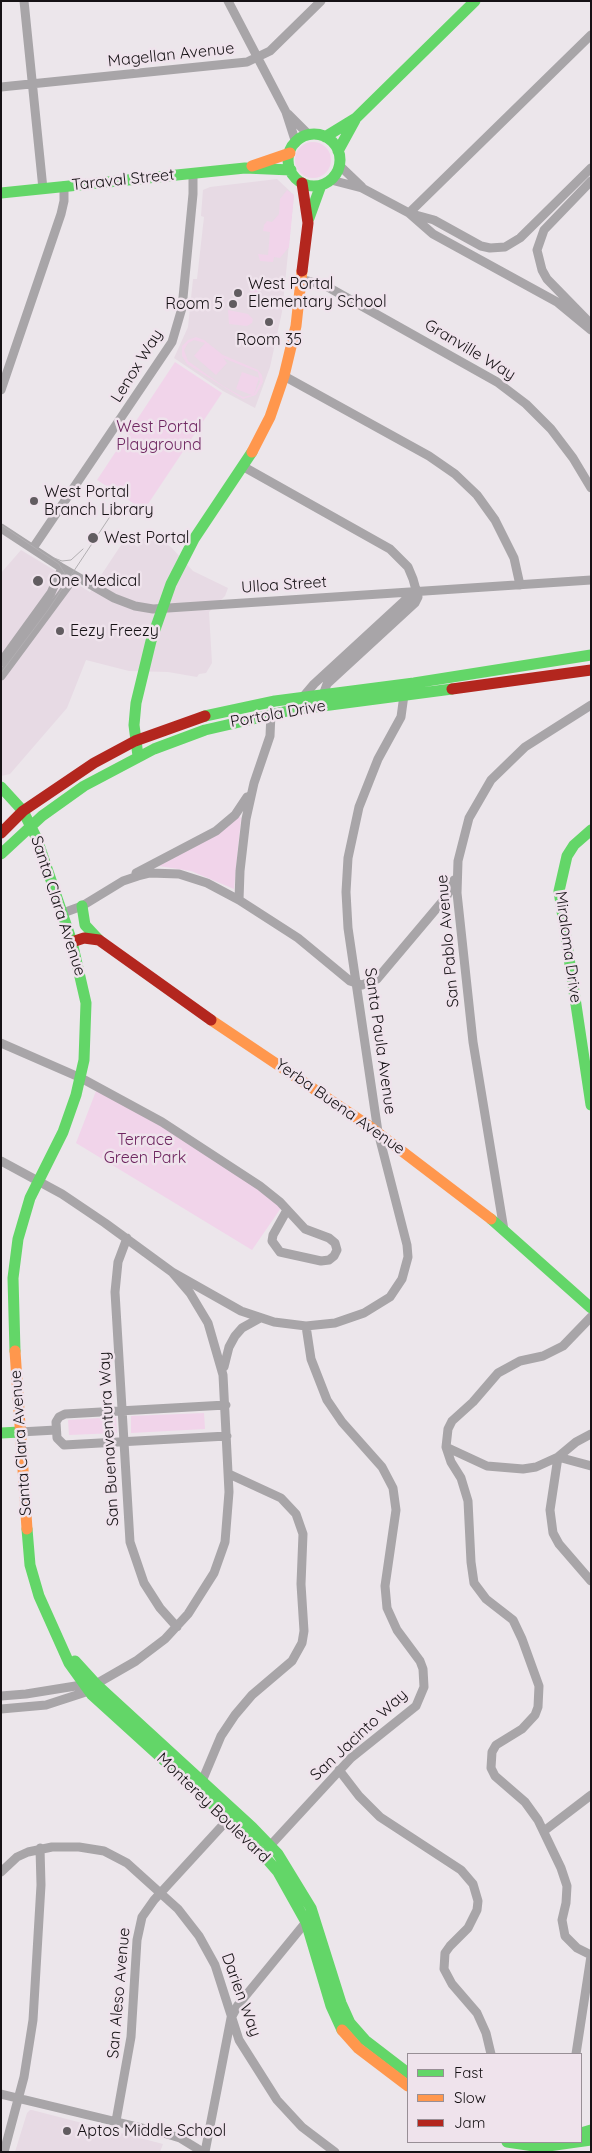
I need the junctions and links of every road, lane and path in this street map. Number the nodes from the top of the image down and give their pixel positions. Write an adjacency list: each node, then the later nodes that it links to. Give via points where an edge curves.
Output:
1 (24, 1): 7 (street)
2 (228, 1): 6 (street)
3 (321, 1): 6 (street, Magellan Avenue)
4 (475, 1): 10 (street)
5 (590, 36): 28 (street)
6 (258, 58): 7 (street, Magellan Avenue); 9 (street)
7 (32, 84): 8 (street, Magellan Avenue); 26 (street)
8 (1, 87)
9 (286, 112): 11 (street); 13 (street)
10 (356, 118): 12 (street); 14 (street)
11 (309, 135): 12 (street); 13 (street)
12 (325, 137): 14 (street)
13 (296, 143): 15 (street)
14 (338, 151): 16 (street)
15 (290, 153): 17 (street, Taraval Street); 19 (street)
16 (340, 166): 23 (street); 25 (street)
17 (245, 168): 19 (street, Taraval Street); 20 (street, Taraval Street)
18 (591, 168): 28 (street, via 520,238 505,247 481,246 434,220)
19 (291, 170): 22 (street)
20 (193, 173): 24 (street, Taraval Street); 38 (street, Lenox Way, via 182,308 175,337)
21 (591, 181): 31 (street, via 544,230 537,250 547,279)
22 (302, 182): 23 (street, via 311,186); 29 (street)
23 (326, 182): 25 (street); 29 (street)
24 (64, 186): 26 (street, Taraval Street); 34 (street, via 61,214)
25 (362, 188): 28 (street)
26 (43, 189): 27 (street, Taraval Street)
27 (1, 193)
28 (409, 213): 32 (street, via 434,234 557,302)
29 (308, 223): 30 (street)
30 (301, 279): 33 (street, via 296,326); 36 (street, Granville Way, via 326,286 497,382 551,429)
31 (591, 325)
32 (591, 330)
33 (284, 376): 35 (street, via 267,423); 42 (street, via 429,456 455,474 477,495 495,520 514,558)
34 (1, 390)
35 (244, 467): 43 (street, via 390,549 408,567); 44 (street, via 194,539)
36 (591, 488)
37 (1, 528): 38 (street, Ulloa Street)
38 (33, 548): 39 (street, Ulloa Street)
39 (62, 568): 40 (street, Ulloa Street); 46 (street, via 51,593)
40 (75, 576): 44 (street, Ulloa Street, via 125,602); 49 (street)
41 (591, 580): 42 (street, Ulloa Street)
42 (520, 585): 43 (street, Ulloa Street)
43 (415, 591): 44 (street, Ulloa Street); 51 (street, via 418,598 414,604 327,684); 53 (street)
44 (161, 609): 56 (street, via 139,688 134,716)
45 (591, 655): 51 (street, Portola Drive)
46 (1, 662)
47 (591, 670): 48 (street, Portola Drive)
48 (577, 672): 50 (street); 52 (street, Portola Drive)
49 (1, 676)
50 (591, 679)
51 (323, 695): 53 (street, Portola Drive)
52 (404, 695): 55 (street, Portola Drive); 72 (street, Santa Paula Avenue, via 401,717 365,791 348,858 346,910)
53 (303, 697): 56 (street, Portola Drive, via 220,712)
54 (591, 705): 65 (street, San Pablo Avenue, via 525,747 491,780 468,818)
55 (271, 714): 57 (street, Portola Drive, via 205,730); 58 (street, via 270,736)
56 (135, 741): 57 (street); 60 (street, Portola Drive, via 76,774)
57 (138, 756): 61 (street, Portola Drive, via 84,786)
58 (254, 783): 66 (street, via 234,815 216,831); 67 (street, via 243,838)
59 (1, 787): 60 (street, Santa Clara Avenue)
60 (23, 811): 61 (street, Santa Clara Avenue); 63 (street, Portola Drive)
61 (31, 825): 64 (street, Portola Drive); 69 (street, Santa Clara Avenue)
62 (591, 830): 75 (street, Miraloma Drive, via 582,836 567,856 559,891)
63 (1, 833)
64 (1, 854)
65 (456, 876): 72 (street, via 447,896 377,979 368,985); 80 (street, San Pablo Avenue, via 478,1078)
66 (123, 881): 67 (street, via 150,873 179,874 207,883); 68 (street)
67 (239, 900): 72 (street, via 298,938)
68 (82, 906): 69 (street); 70 (street, Yerba Buena Avenue, via 85,925)
69 (63, 913): 71 (street, Santa Clara Avenue)
70 (99, 940): 71 (street, via 84,938); 76 (street, Yerba Buena Avenue, via 172,994)
71 (72, 942): 74 (street, Santa Clara Avenue, via 86,1003)
72 (356, 984): 76 (street, Santa Paula Avenue)
73 (1, 1043): 74 (street)
74 (81, 1078): 78 (street, Santa Clara Avenue, via 63,1132); 79 (street, via 162,1122 260,1186)
75 (591, 1105)
76 (378, 1132): 80 (street, Yerba Buena Avenue); 86 (street, Santa Paula Avenue, via 407,1245 408,1257 402,1279 390,1297 364,1313)
77 (1, 1161): 78 (street)
78 (38, 1180): 81 (street); 91 (street, Santa Clara Avenue, via 23,1218 13,1278)
79 (287, 1210): 79 (street, via 273,1235 272,1241 280,1252 321,1261 334,1256 337,1250 335,1243 305,1229)
80 (504, 1230): 83 (street, Yerba Buena Avenue)
81 (127, 1238): 82 (street); 89 (street, San Buenaventura Way, via 115,1276)
82 (172, 1272): 85 (street, Santa Paula Avenue, via 241,1311); 87 (street, via 190,1293 208,1323)
83 (591, 1308)
84 (591, 1317): 96 (street, via 558,1349 520,1361 498,1374 452,1421)
85 (260, 1318): 86 (street, Santa Paula Avenue); 87 (street, via 235,1336)
86 (306, 1326): 105 (street, San Jacinto Way, via 311,1359 327,1400 382,1467 393,1488 396,1510 385,1586 386,1608 397,1630 420,1661 424,1678 416,1706)
87 (223, 1375): 88 (street)
88 (226, 1405): 89 (street); 94 (street)
89 (122, 1411): 90 (street, via 61,1415 57,1419); 95 (street, San Buenaventura Way)
90 (56, 1430): 91 (street); 95 (street, via 58,1441 64,1445)
91 (20, 1432): 92 (street); 102 (street, Santa Clara Avenue, via 30,1565 44,1611 69,1663)
92 (1, 1433)
93 (591, 1434): 97 (street)
94 (227, 1436): 95 (street); 99 (street)
95 (124, 1442): 101 (street, San Buenaventura Way, via 134,1557 151,1596)
96 (446, 1447): 97 (street, via 488,1466 511,1470 536,1467); 109 (street, via 468,1501 474,1583 518,1629 539,1686 534,1715 522,1729 496,1745 491,1768 495,1776 532,1811)
97 (558, 1458): 98 (street); 100 (street, via 550,1510 553,1533 566,1554)
98 (591, 1466)
99 (229, 1474): 101 (street, via 227,1525 220,1558 199,1600); 106 (street, via 276,1495 296,1514 303,1534 302,1643 292,1661 252,1695 224,1732)
100 (591, 1581)
101 (178, 1627): 102 (street, via 136,1661)
102 (89, 1686): 103 (street); 104 (street, via 46,1705); 106 (street, Monterey Boulevard)
103 (1, 1696)
104 (1, 1709)
105 (339, 1770): 111 (street, San Jacinto Way); 117 (street, via 380,1817 461,1870 473,1884 477,1910 468,1928 445,1953 444,1969 452,1984 477,2013)
106 (200, 1786): 108 (street, Monterey Boulevard)
107 (591, 1795): 109 (street)
108 (232, 1815): 111 (street, Monterey Boulevard); 113 (street, San Aleso Avenue)
109 (544, 1830): 115 (street, via 567,1886 562,1920 565,1936 577,1948)
110 (40, 1848): 112 (street, Darien Way, via 17,1857); 113 (street, Darien Way, via 66,1846 104,1851 127,1863); 122 (street, via 42,1885 35,2003)
111 (266, 1849): 114 (street, Monterey Boulevard); 119 (street, Monterey Boulevard, via 294,1877 311,1908 350,2023 365,2040)
112 (1, 1872)
113 (160, 1892): 116 (street, Darien Way, via 190,1922 208,1950); 123 (street, San Aleso Avenue, via 138,1928 132,2037)
114 (306, 1922): 116 (street); 120 (street, Monterey Boulevard, via 331,2006 341,2028 358,2048)
115 (591, 1955): 118 (street)
116 (231, 2018): 129 (street); 130 (street, Darien Way, via 243,2046 277,2100 302,2127)
117 (491, 2053)
118 (576, 2053)
119 (407, 2071)
120 (407, 2085)
121 (1, 2094): 122 (street)
122 (19, 2098): 123 (street); 128 (street)
123 (116, 2121): 129 (street, via 180,2138)
124 (514, 2143): 126 (street)
125 (581, 2143): 127 (street)
126 (541, 2147): 127 (street)
127 (560, 2149)
128 (4, 2152)
129 (204, 2152)
130 (335, 2152)

